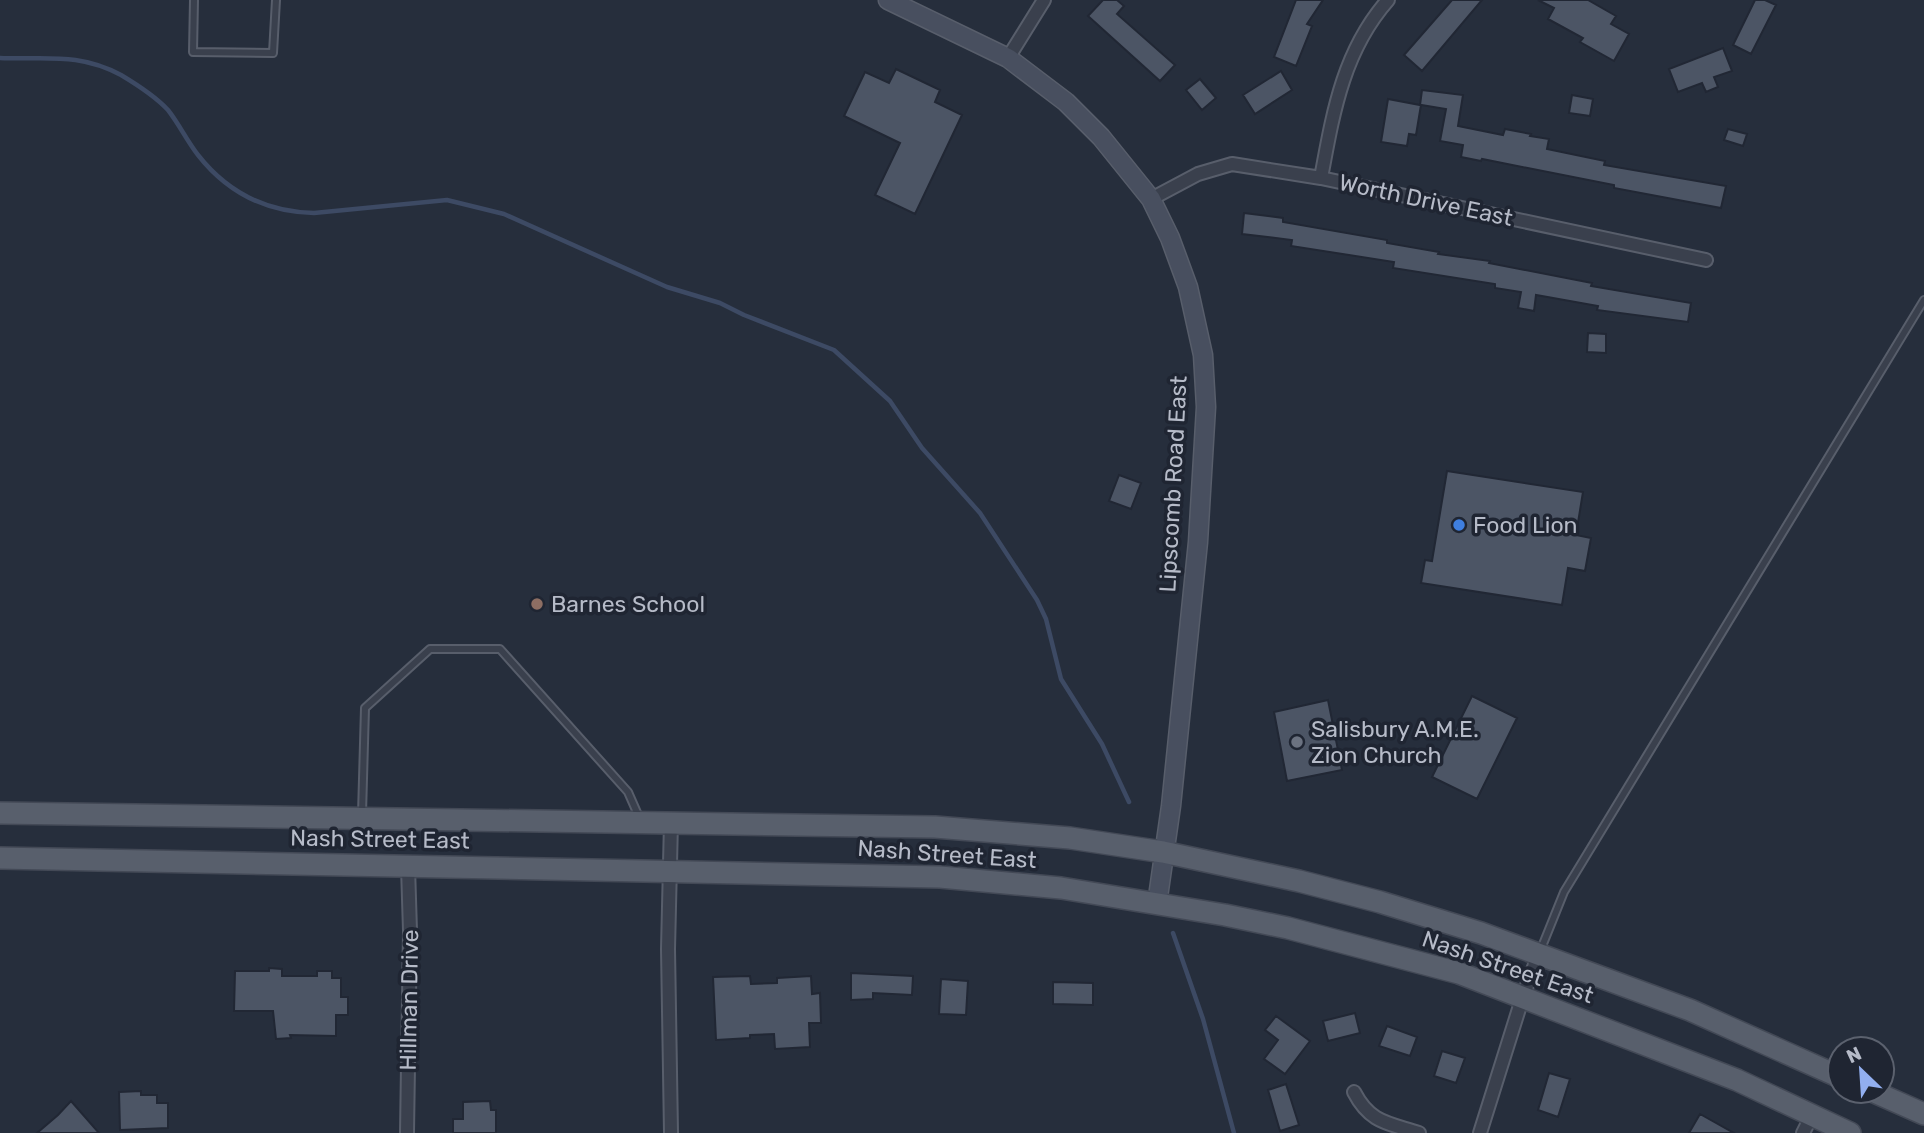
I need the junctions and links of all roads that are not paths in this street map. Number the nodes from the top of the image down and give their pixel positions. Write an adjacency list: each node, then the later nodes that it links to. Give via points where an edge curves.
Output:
1 (194, 0): 2 (lane, via 193,52 273,53)
2 (276, 0)
3 (888, 0): 6 (street, Lipscomb Road East)
4 (1044, 0): 6 (street)
5 (1388, 0): 7 (street, via 1360,38 1344,73)
6 (1008, 58): 8 (street, Lipscomb Road East, via 1066,102)
7 (1321, 177): 8 (street, Worth Drive East, via 1232,164 1198,174); 9 (street, Worth Drive East)
8 (1151, 199): 15 (street, Lipscomb Road East, via 1188,287 1203,355 1206,407 1198,542)
9 (1706, 260)
10 (1924, 299): 20 (lane, via 1564,892)
11 (0, 813): 12 (main road, Nash Street East)
12 (362, 817): 13 (main road, Nash Street East); 13 (lane, via 365,708 430,649 500,649 628,792)
13 (641, 822): 14 (main road, Nash Street East)
14 (671, 822): 15 (main road, Nash Street East, via 976,830); 18 (street)
15 (1163, 852): 19 (street, Lipscomb Road East); 20 (main road, Nash Street East, via 1380,902)
16 (0, 858): 17 (main road, Nash Street East)
17 (408, 867): 18 (main road, Nash Street East); 27 (street, Hillman Drive)
18 (670, 870): 19 (main road, Nash Street East, via 940,877 1061,888); 28 (street)
19 (1157, 904): 21 (main road, Nash Street East, via 1288,928 1459,973)
20 (1539, 954): 21 (street); 22 (main road, Nash Street East, via 1690,1010)
21 (1523, 996): 26 (main road, Nash Street East, via 1737,1080); 30 (street)
22 (1826, 1071)
23 (1354, 1092): 29 (street, via 1362,1108 1378,1120)
24 (1896, 1102): 25 (main road)
25 (1924, 1114)
26 (1807, 1124): 31 (main road, Nash Street East)
27 (407, 1133)
28 (671, 1133)
29 (1419, 1133)
30 (1480, 1133)
31 (1850, 1133)

